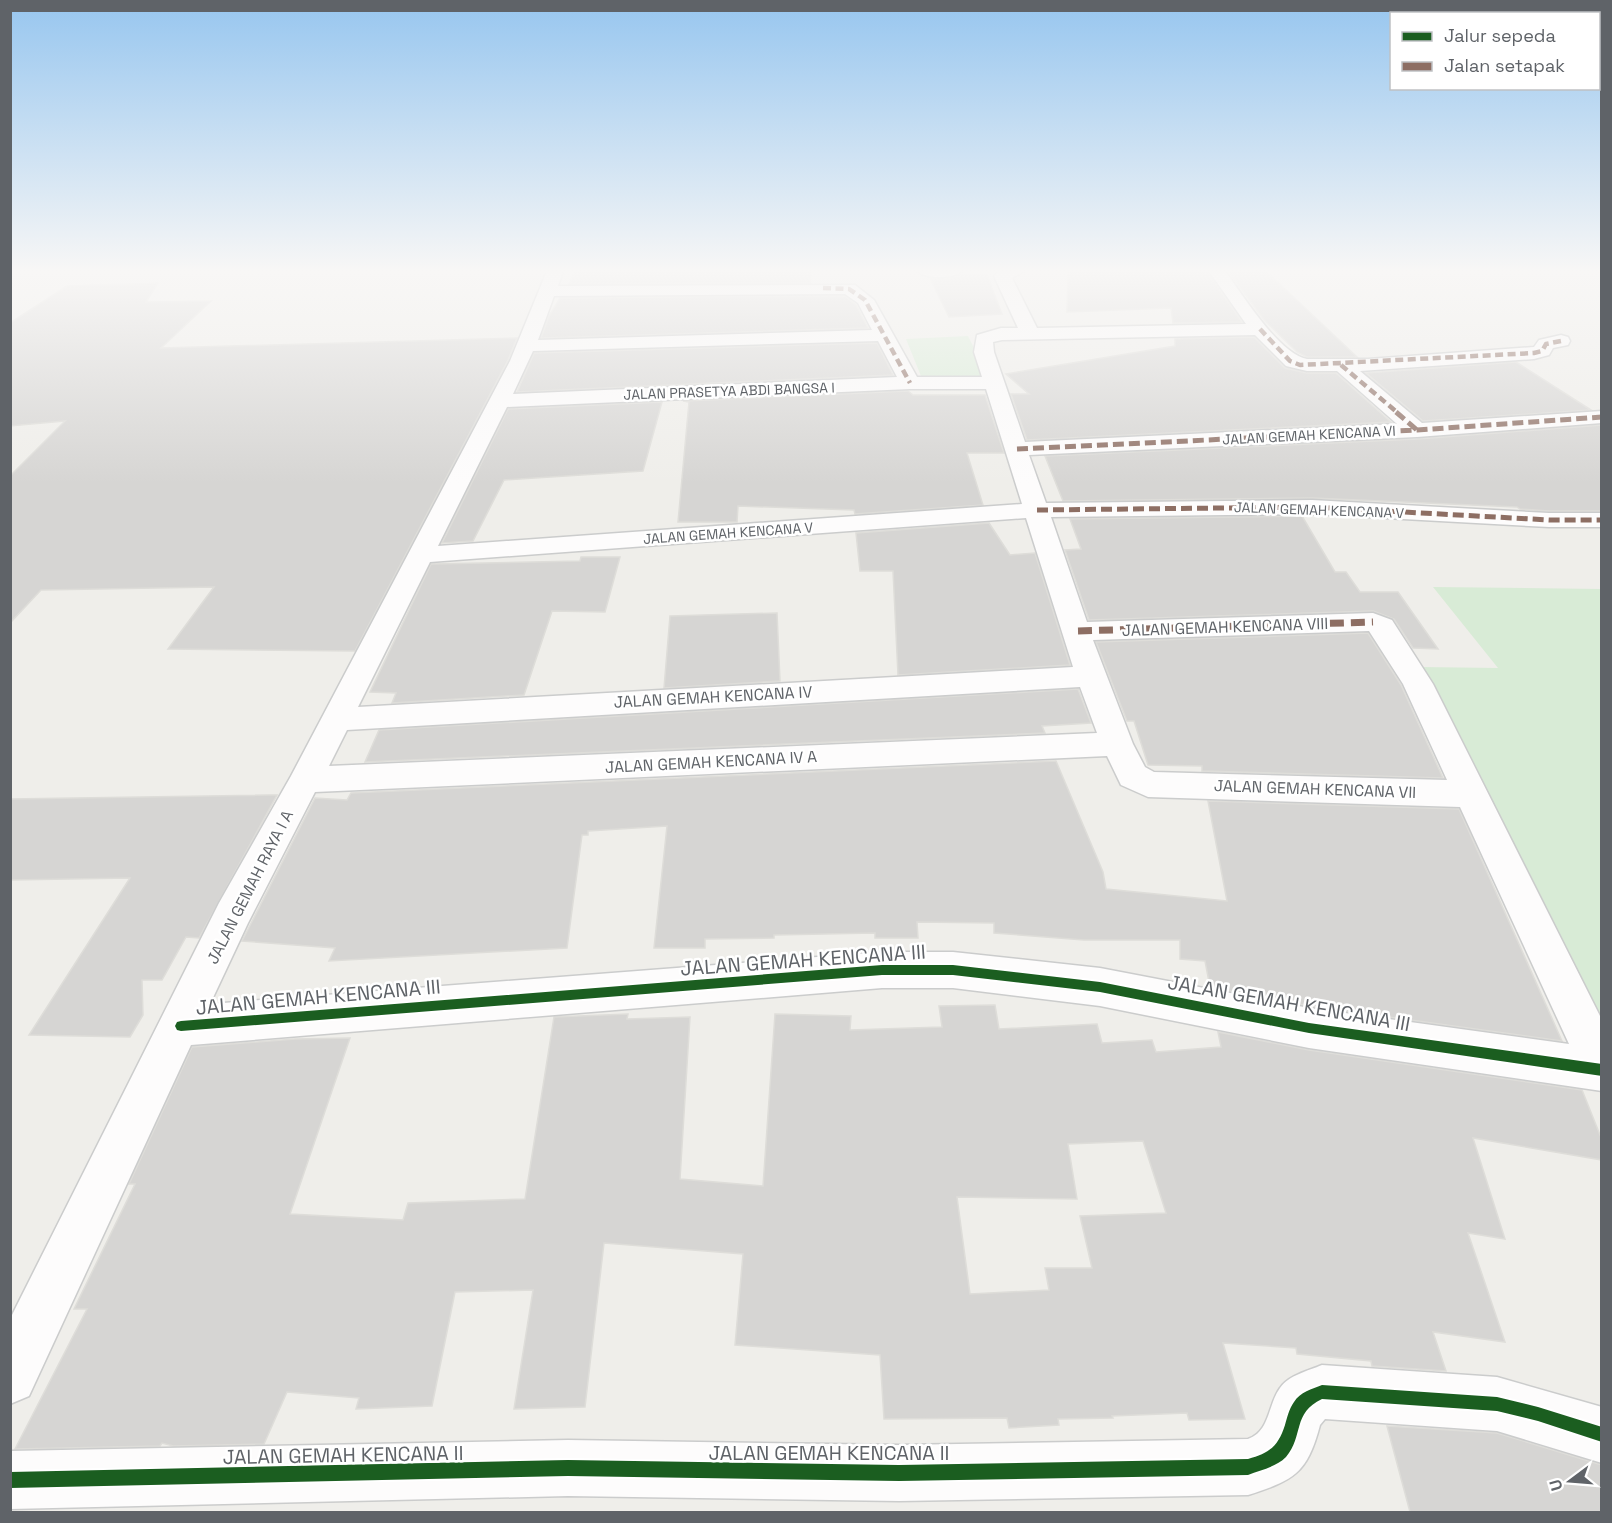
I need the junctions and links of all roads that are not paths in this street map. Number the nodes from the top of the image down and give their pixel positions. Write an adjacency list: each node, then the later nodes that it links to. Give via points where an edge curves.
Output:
1 (527, 342): 7 (street, JALAN GEMAH RAYA I A)
2 (654, 342): 7 (street)
3 (889, 342): 9 (street)
4 (984, 342): 10 (street)
5 (1273, 342): 8 (street, via 1295,363)
6 (1556, 342): 8 (street, via 1534,353)
7 (526, 346): 11 (street, JALAN GEMAH RAYA I A)
8 (1341, 365): 13 (street)
9 (910, 383): 10 (street, JALAN PRASETYA ABDI BANGSA I); 11 (street, JALAN PRASETYA ABDI BANGSA I)
10 (994, 383): 14 (street)
11 (499, 401): 17 (street, JALAN GEMAH RAYA I A)
12 (1602, 417): 13 (street, JALAN GEMAH KENCANA VI)
13 (1418, 430): 14 (street, JALAN GEMAH KENCANA VI)
14 (1017, 449): 15 (street)
15 (1037, 510): 16 (street, JALAN GEMAH KENCANA V, via 1312,507); 17 (street, JALAN GEMAH KENCANA V); 18 (street)
16 (1602, 520)
17 (419, 555): 20 (street, JALAN GEMAH RAYA I A)
18 (1078, 631): 19 (street); 23 (street, JALAN GEMAH KENCANA VIII, via 1373,622 1386,629 1418,684)
19 (1091, 676): 20 (street, JALAN GEMAH KENCANA IV); 21 (street)
20 (336, 719): 22 (street, JALAN GEMAH RAYA I A)
21 (1116, 744): 22 (street, JALAN GEMAH KENCANA IV A); 23 (street, JALAN GEMAH KENCANA VII, via 1133,776 1140,782 1160,785)
22 (305, 780): 24 (street, JALAN GEMAH RAYA I A, via 232,915)
23 (1470, 794): 25 (street)
24 (181, 1026): 25 (street, JALAN GEMAH KENCANA III, via 882,970 953,970 1100,987 1309,1028); 26 (street, JALAN GEMAH RAYA I A)
25 (1602, 1069)
26 (10, 1377)
27 (1602, 1435): 28 (street, JALAN GEMAH KENCANA II, via 1497,1404 1322,1392 1300,1403 1279,1455 1267,1463 1248,1467 899,1473 568,1468)
28 (10, 1480)

